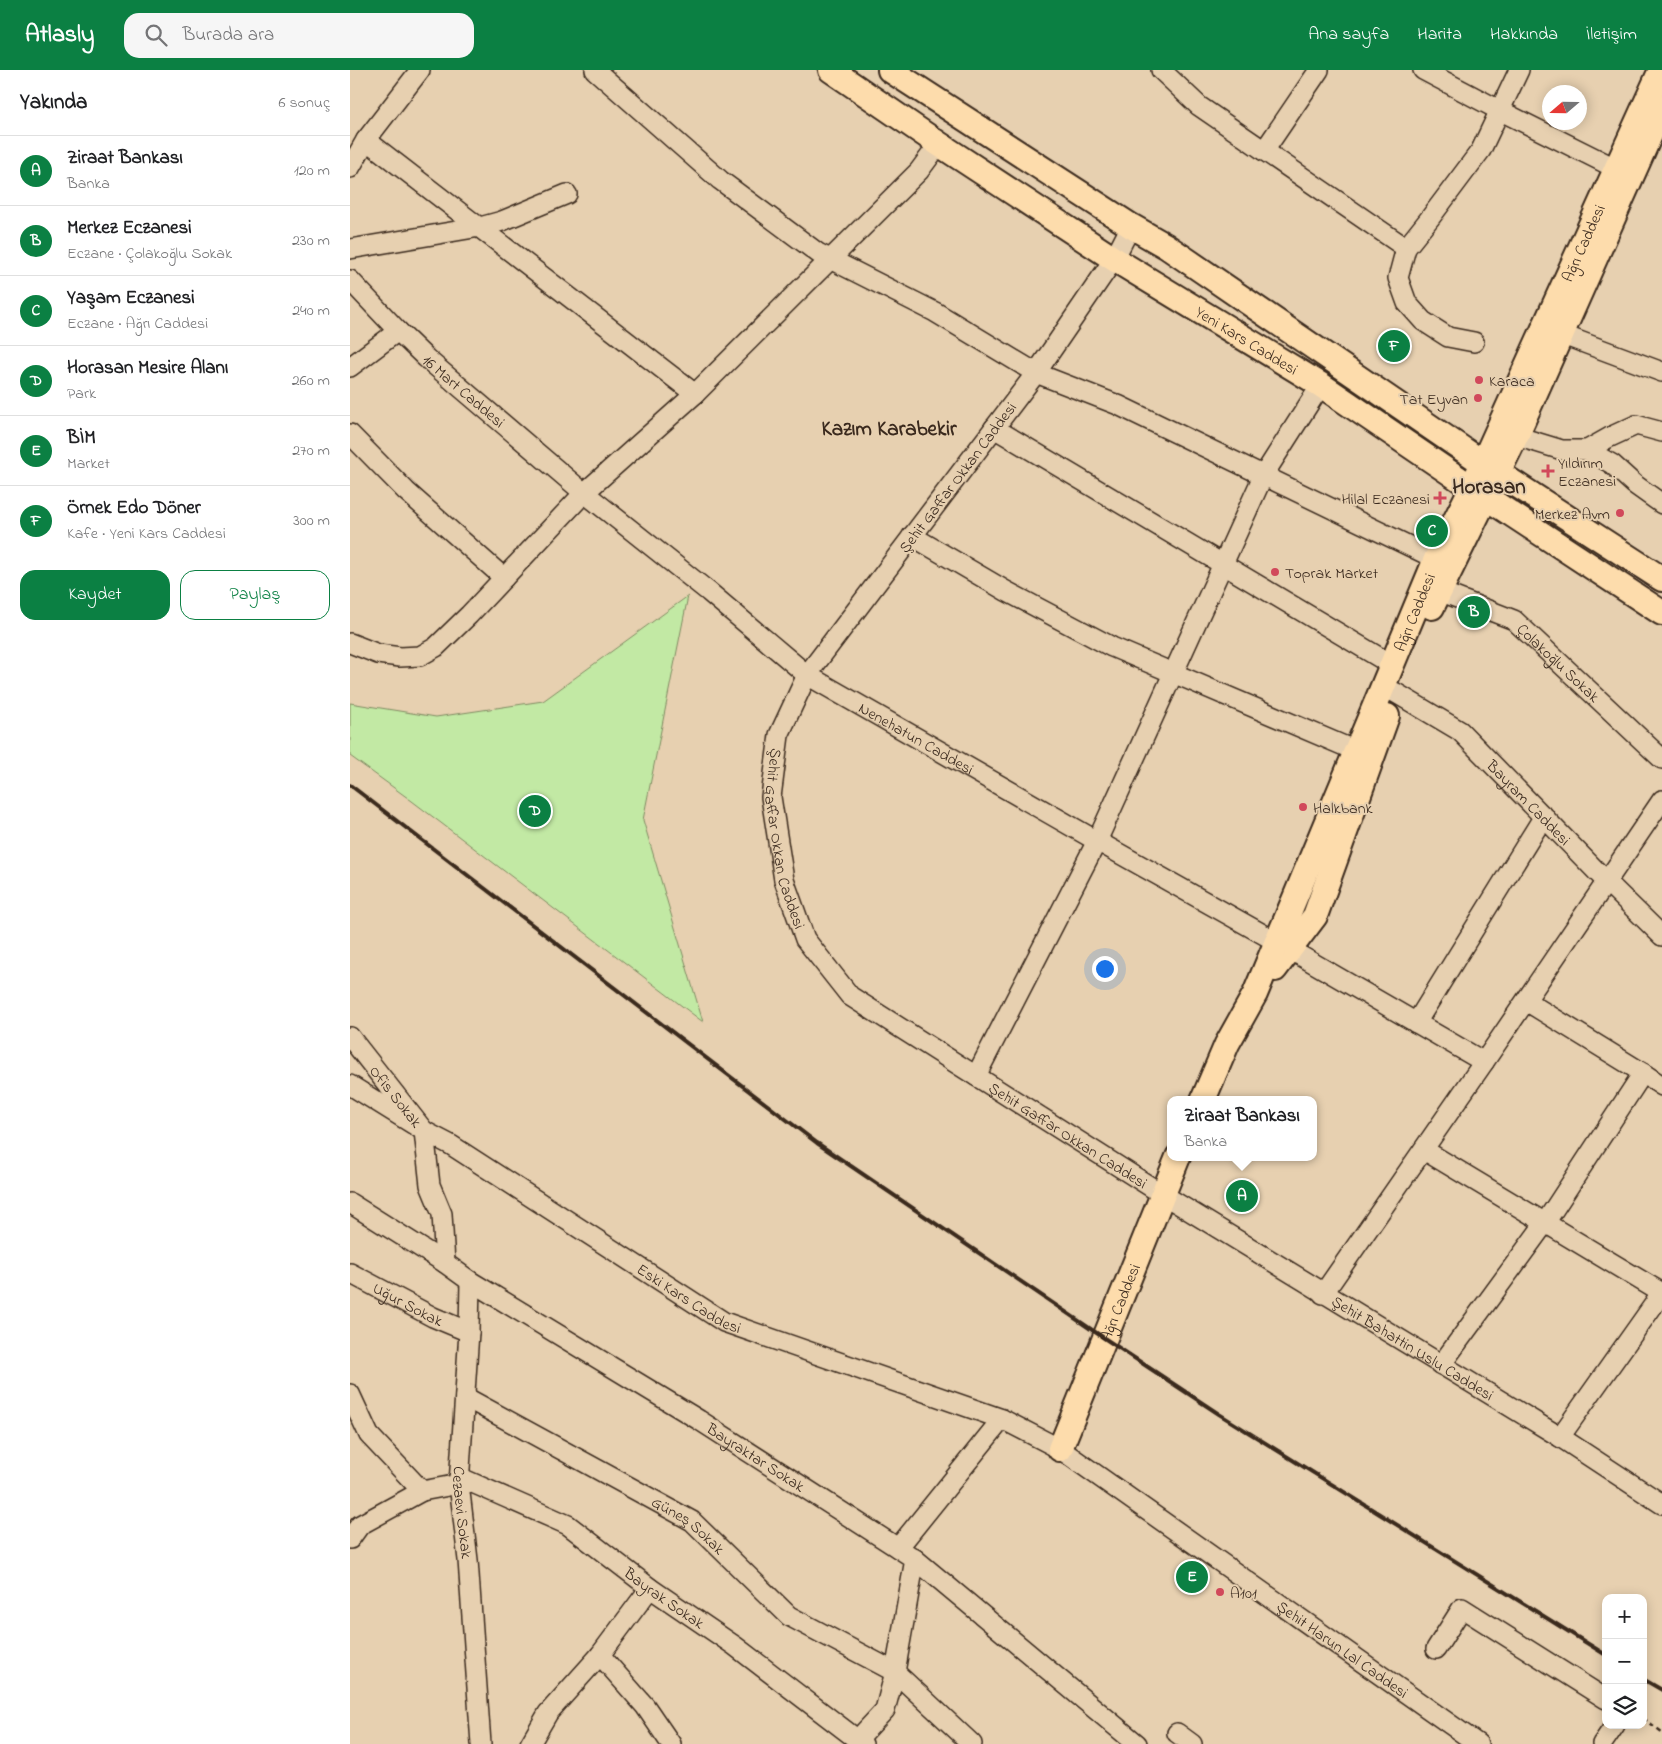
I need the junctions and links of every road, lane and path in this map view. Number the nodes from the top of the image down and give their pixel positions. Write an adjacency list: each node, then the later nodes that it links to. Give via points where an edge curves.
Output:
1 (420, 70): 12 (street)
2 (595, 70): 22 (street, via 720,180)
3 (832, 70): 13 (main road, Yeni Kars Caddesi)
4 (890, 70): 18 (main road, Yeni Kars Caddesi)
5 (1319, 70): 14 (street)
6 (1423, 70): 11 (street)
7 (1519, 70): 11 (street)
8 (1661, 70): 16 (main road, Ağrı Caddesi)
9 (1163, 71): 14 (street, via 1199,106)
10 (1662, 108): 16 (main road, Ağrı Caddesi)
11 (1499, 110): 16 (street); 20 (street, via 1481,150)
12 (366, 140): 15 (street); 19 (street)
13 (939, 144): 22 (street, via 919,171); 23 (main road, Yeni Kars Caddesi)
14 (1264, 151): 20 (street)
15 (350, 168)
16 (1624, 172): 26 (main road, Ağrı Caddesi); 38 (main road, Ağrı Caddesi)
17 (567, 194): 19 (street)
18 (1131, 226): 23 (street, Şehit Gaffar Okkan Caddesi); 38 (main road, Yeni Kars Caddesi, via 1166,246)
19 (480, 227): 21 (street); 32 (street)
20 (1406, 248): 27 (street, via 1398,278 1407,302 1423,321 1448,337)
21 (350, 249)
22 (829, 259): 30 (street, via 934,312); 32 (street)
23 (1114, 259): 30 (street, Şehit Gaffar Okkan Caddesi); 31 (main road, Yeni Kars Caddesi)
24 (350, 280): 25 (street, 16 Mart Caddesi)
25 (398, 331): 28 (street); 41 (street, 16 Mart Caddesi)
26 (1562, 335): 29 (street); 36 (main road, Ağrı Caddesi)
27 (1474, 342)
28 (350, 367)
29 (1662, 372)
30 (1036, 373): 33 (street, Şehit Gaffar Okkan Caddesi); 39 (street, via 1118,405)
31 (1321, 385): 39 (street); 40 (main road, Yeni Kars Caddesi)
32 (695, 394): 41 (street)
33 (994, 428): 43 (street, Şehit Gaffar Okkan Caddesi); 45 (street, Bayram Caddesi)
34 (1662, 432): 37 (street, via 1636,425)
35 (350, 434): 46 (street, via 406,491)
36 (1516, 436): 37 (street, via 1562,450); 38 (main road, Ağrı Caddesi)
37 (1587, 450): 42 (street, via 1612,464)
38 (1491, 468): 40 (main road, Ağrı Caddesi); 47 (main road, Yeni Kars Caddesi)
39 (1263, 476): 44 (street); 45 (street)
40 (1480, 492): 44 (main road, Ağrı Caddesi); 48 (main road, Ağrı Caddesi); 49 (main road, Yeni Kars Caddesi)
41 (584, 493): 46 (street); 52 (street, Nenehatun Caddesi)
42 (1662, 504)
43 (912, 536): 51 (street, via 1006,591 1112,647); 52 (street, Şehit Gaffar Okkan Caddesi)
44 (1436, 559): 53 (main road, Ağrı Caddesi)
45 (1223, 564): 51 (street); 53 (street, Bayram Caddesi)
46 (504, 578): 50 (street, via 436,647 420,656 378,654)
47 (1662, 579)
48 (1439, 591): 53 (main road, Ağrı Caddesi); 55 (street, Çolakoğlu Sokak, via 1514,620)
49 (1662, 613)
50 (350, 643)
51 (1173, 674): 54 (street); 58 (street)
52 (807, 675): 58 (street, Nenehatun Caddesi); 67 (street, Şehit Gaffar Okkan Caddesi, via 779,735 771,797 784,880 805,939 850,996)
53 (1390, 682): 54 (main road, Ağrı Caddesi); 57 (street, Bayram Caddesi, via 1460,731); 61 (main road, Ağrı Caddesi, via 1315,916)
54 (1356, 751): 61 (main road, Ağrı Caddesi)
55 (1662, 759)
56 (1662, 800): 59 (street)
57 (1544, 816): 59 (street, Bayram Caddesi); 63 (street)
58 (1096, 841): 61 (street, Nenehatun Caddesi); 67 (street)
59 (1607, 882): 60 (street, Bayram Caddesi); 62 (street)
60 (1662, 936)
61 (1283, 946): 63 (street, Nenehatun Caddesi); 70 (main road, Ağrı Caddesi, via 1227,1044)
62 (1526, 1001): 65 (street); 66 (street)
63 (1416, 1023): 65 (street, Nenehatun Caddesi)
64 (350, 1037): 71 (street, Ofis Sokak)
65 (1484, 1062): 72 (street)
66 (1643, 1073): 69 (street); 76 (street)
67 (976, 1076): 74 (street, Şehit Gaffar Okkan Caddesi)
68 (350, 1085): 71 (street, Eski Kars Caddesi)
69 (1662, 1086)
70 (1205, 1096)
71 (424, 1131): 77 (street, via 430,1185 442,1214); 86 (street, Eski Kars Caddesi, via 724,1322)
72 (1424, 1150): 76 (street); 81 (street)
73 (1176, 1161): 74 (main road, Ağrı Caddesi)
74 (1162, 1194): 81 (street, Şehit Bahattin Uslu Caddesi); 88 (main road, Ağrı Caddesi)
75 (350, 1203): 77 (street, Bayraktar Sokak)
76 (1545, 1223): 80 (street); 83 (street)
77 (445, 1263): 79 (street, Bayraktar Sokak)
78 (350, 1273): 82 (street, Uğur Sokak, via 433,1317)
79 (470, 1281): 82 (street, Cezaevi Sokak); 93 (street, Bayraktar Sokak, via 699,1420)
80 (1662, 1293): 87 (street)
81 (1323, 1294): 83 (street, Şehit Bahattin Uslu Caddesi)
82 (470, 1332): 85 (street, Cezaevi Sokak)
83 (1441, 1366): 87 (street, Şehit Bahattin Uslu Caddesi)
84 (350, 1394): 90 (street, via 369,1435)
85 (465, 1397): 89 (street, Cezaevi Sokak); 98 (street, Güneş Sokak, via 692,1521 789,1616)
86 (1002, 1419): 88 (street, Eski Kars Caddesi); 93 (street)
87 (1560, 1437): 91 (street, Şehit Bahattin Uslu Caddesi)
88 (1060, 1449): 111 (street, Şehit Harun Lal Caddesi)
89 (459, 1480): 90 (street); 95 (street, Bayrak Sokak, via 568,1526); 105 (street, Cezaevi Sokak)
90 (422, 1491): 92 (street, via 360,1525)
91 (1659, 1497)
92 (350, 1539)
93 (898, 1548): 94 (street, Bayraktar Sokak)
94 (915, 1559): 98 (street); 109 (street, Bayraktar Sokak)
95 (650, 1588): 97 (street); 104 (street, Bayrak Sokak, via 734,1646)
96 (1436, 1649): 99 (street, via 1462,1608)
97 (600, 1655): 106 (street, via 548,1713); 107 (street, via 645,1706)
98 (895, 1672): 104 (street, via 884,1710); 108 (street, Güneş Sokak)
99 (1602, 1696)
100 (1647, 1721): 102 (path)
101 (1612, 1729): 112 (street)
102 (1662, 1732)
103 (1177, 1733): 110 (street)
104 (861, 1742)
105 (481, 1744)
106 (530, 1744)
107 (671, 1744)
108 (972, 1744)
109 (1137, 1744)
110 (1192, 1744)
111 (1478, 1744)
112 (1602, 1744)

